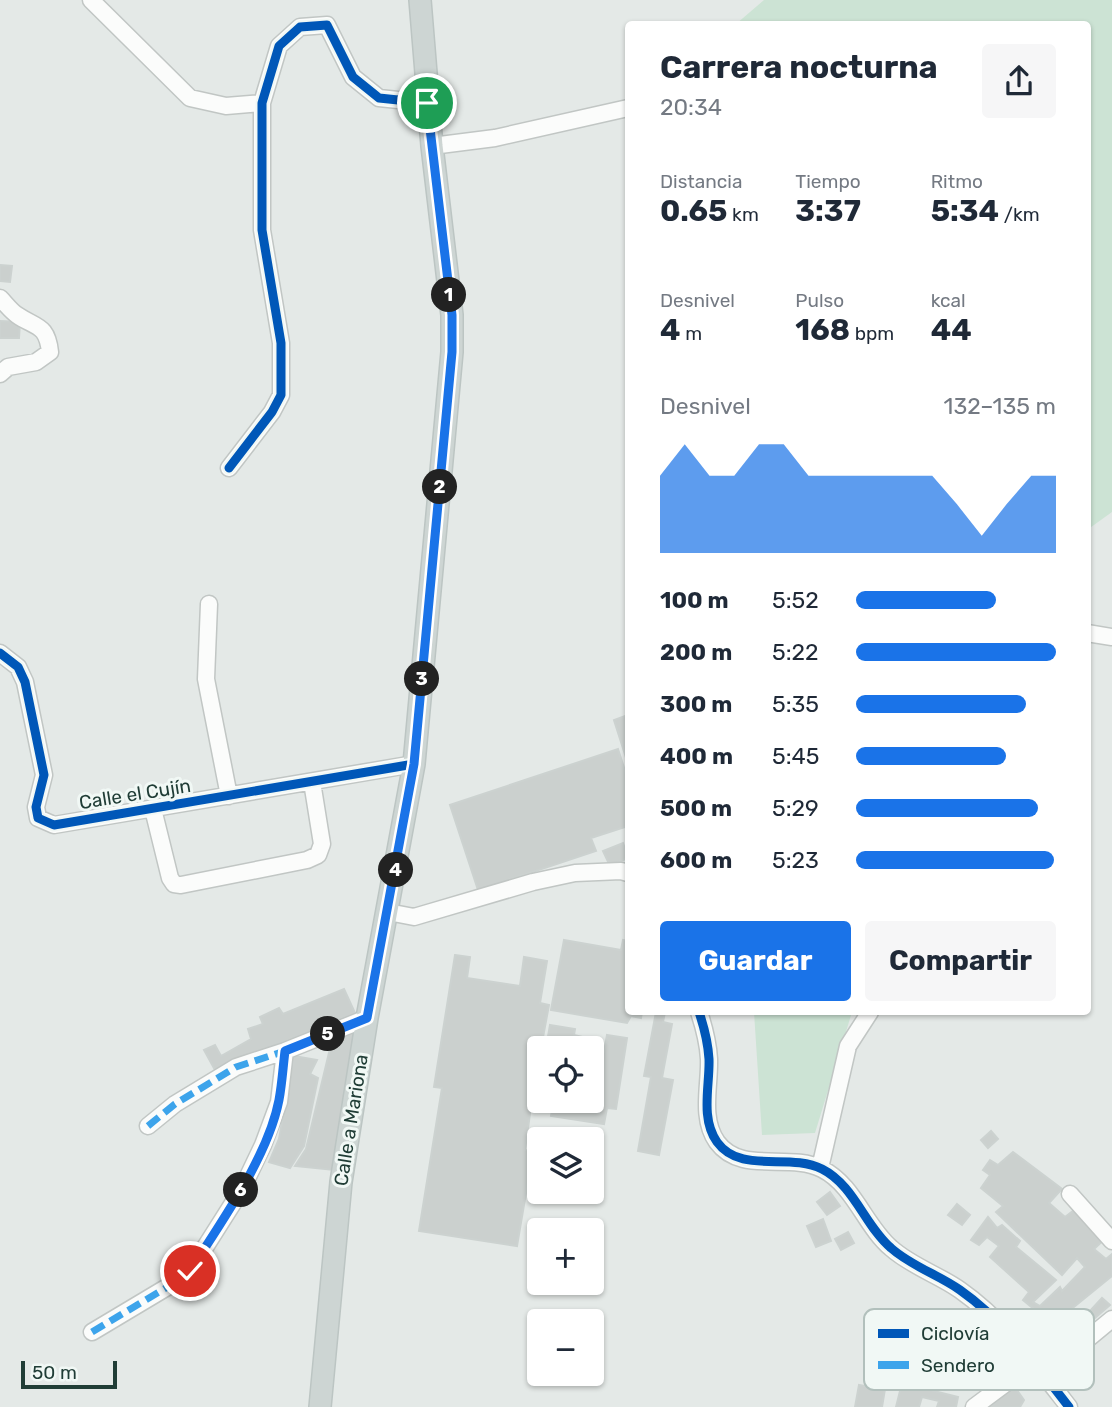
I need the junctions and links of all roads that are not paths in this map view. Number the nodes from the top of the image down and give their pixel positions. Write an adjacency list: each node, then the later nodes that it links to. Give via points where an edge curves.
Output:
1 (91, 0): 3 (street, via 190,98 226,106)
2 (420, 0): 4 (main road, Calle a Mariona)
3 (262, 103): 4 (street, via 279,46 300,27 327,24 353,77 379,98); 9 (street, via 261,230 281,343 281,396)
4 (427, 103): 6 (main road, Calle a Mariona)
5 (625, 109): 6 (street, via 495,138)
6 (432, 146): 14 (main road, Calle a Mariona, via 452,315 452,352)
7 (0, 298): 8 (street, via 16,315 38,324 49,338 50,352 36,362 8,367)
8 (0, 374)
9 (229, 468)
10 (209, 604): 16 (street, via 206,679)
11 (1091, 634): 12 (street)
12 (1112, 637)
13 (0, 653): 17 (street, Calle el Cujín, via 18,667 25,682 44,775 36,807 38,818 54,825)
14 (414, 764): 15 (street, Calle el Cujín); 19 (main road, Calle a Mariona)
15 (312, 782): 16 (street, Calle el Cujín); 17 (street, via 322,844 318,855 181,885 170,878)
16 (229, 796): 17 (street, Calle el Cujín)
17 (153, 809)
18 (625, 872): 19 (street, via 575,873 533,882 424,916)
19 (388, 912): 22 (main road, Calle a Mariona)
20 (700, 1015): 25 (street, via 709,1060 708,1114 715,1140 729,1156)
21 (868, 1015): 25 (street, via 848,1046)
22 (367, 1018): 23 (street); 34 (main road, Calle a Mariona, via 341,1182)
23 (285, 1051): 24 (street, via 236,1067); 31 (street, via 279,1102 263,1145 242,1189 190,1271)
24 (148, 1126)
25 (820, 1168): 28 (street, via 837,1179 893,1250 961,1290)
26 (1070, 1194): 27 (street)
27 (1112, 1241)
28 (982, 1309)
29 (1112, 1319): 30 (street)
30 (1094, 1331)
31 (92, 1332)
32 (1003, 1390): 35 (street)
33 (1055, 1390): 36 (street)
34 (320, 1407)
35 (974, 1407)
36 (1069, 1407)

